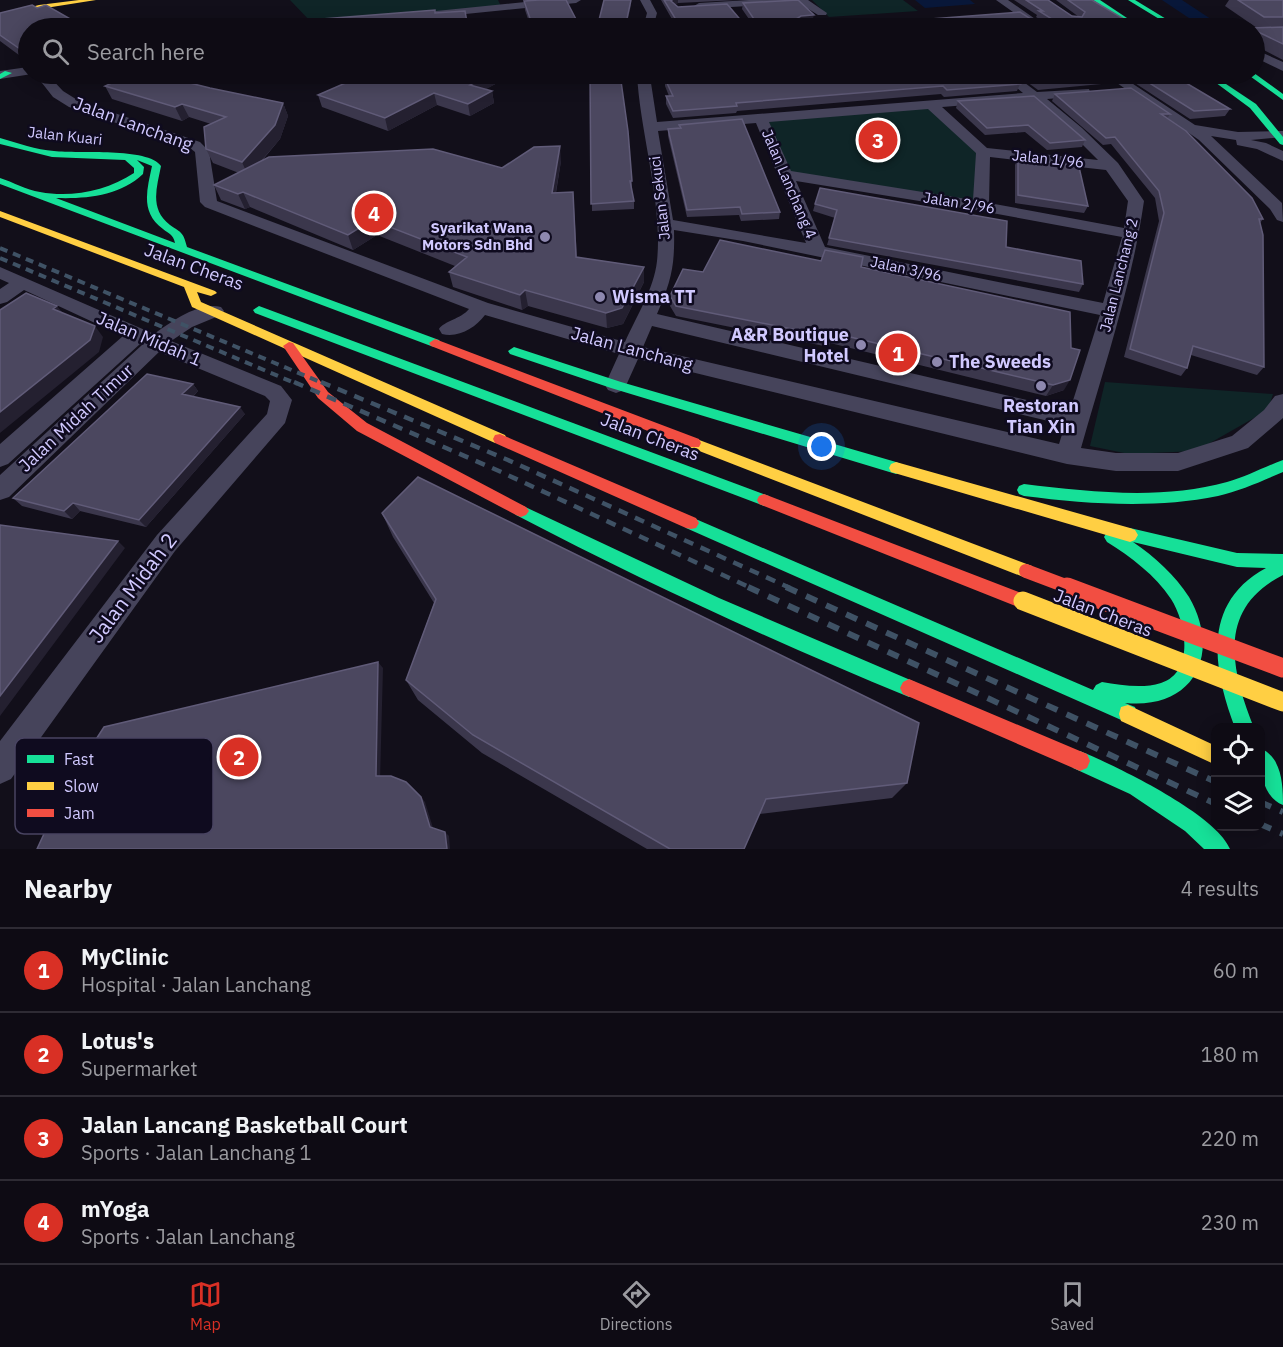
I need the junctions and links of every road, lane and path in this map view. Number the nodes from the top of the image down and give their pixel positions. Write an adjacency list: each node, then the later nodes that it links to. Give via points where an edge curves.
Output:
1 (93, 0): 15 (main road)
2 (576, 0): 8 (street)
3 (645, 0): 16 (street)
4 (1001, 0): 12 (street)
5 (1096, 0): 18 (main road)
6 (1116, 0): 19 (main road)
7 (1131, 0): 20 (main road)
8 (556, 1): 13 (street)
9 (736, 5): 10 (street); 11 (street, via 801,0)
10 (689, 7)
11 (822, 13)
12 (1020, 13): 14 (street); 17 (street)
13 (425, 15)
14 (997, 15)
15 (0, 17)
16 (651, 18)
17 (1028, 18)
18 (1124, 18)
19 (1152, 18)
20 (1155, 18)
21 (1265, 58): 22 (street)
22 (1283, 67)
23 (1265, 69): 26 (main road)
24 (18, 72): 25 (street)
25 (2, 74)
26 (1283, 80)
27 (50, 84): 66 (street, Jalan Lanchang, via 74,104 195,145 202,151 210,204)
28 (645, 84): 42 (street, Jalan Sekuci)
29 (1019, 84): 37 (street, Jalan Lanchang 2)
30 (1126, 84): 34 (street)
31 (1221, 84): 44 (main road, via 1253,106)
32 (1247, 84): 40 (main road)
33 (1264, 84): 38 (main road)
34 (1132, 88): 35 (street); 43 (street)
35 (1112, 90)
36 (1093, 91): 37 (street)
37 (1034, 96): 39 (street); 51 (street, Jalan Lanchang 2, via 1088,139)
38 (1283, 98)
39 (931, 105): 41 (street); 48 (street)
40 (1283, 113)
41 (761, 118): 42 (street); 52 (street, Jalan Lanchang 4)
42 (651, 128): 58 (street, Jalan Sekuci)
43 (1198, 133): 44 (street); 46 (street); 47 (street)
44 (1282, 137)
45 (0, 141): 49 (main road, Jalan Kuari, via 58,155)
46 (1248, 143): 47 (street); 50 (street)
47 (1220, 151): 57 (street)
48 (983, 152): 51 (street, Jalan 1/96); 55 (street)
49 (127, 157): 54 (main road, via 139,167 138,174 117,188 90,195); 60 (main road, Jalan Kuari, via 147,159 157,166 151,215 159,225 178,234)
50 (1283, 157)
51 (1113, 165): 59 (street, Jalan Lanchang 2, via 1136,201)
52 (785, 176): 55 (street, Jalan 2/96); 61 (street, Jalan Lanchang 4)
53 (0, 181): 54 (main road, Jalan Cheras)
54 (35, 195): 60 (main road, Jalan Cheras)
55 (981, 206): 59 (street, Jalan 2/96)
56 (1, 215): 64 (main road, Jalan Cheras, via 189,285)
57 (1283, 217)
58 (665, 224): 61 (street, Jalan 3/96); 69 (street, Jalan Sekuci, via 666,262)
59 (1131, 234): 67 (street, Jalan Lanchang 2)
60 (183, 249): 70 (main road, Jalan Cheras)
61 (817, 250): 67 (street, Jalan 3/96)
62 (14, 282): 63 (street); 68 (street); 74 (street, Jalan Midah 1)
63 (0, 298)
64 (219, 304): 74 (street, Jalan Midah Timur); 75 (main road, Jalan Cheras)
65 (245, 305): 92 (main road, Jalan Cheras, bridge, via 624,446)
66 (481, 308): 72 (street, via 462,326); 77 (street, Jalan Lanchang)
67 (1111, 311): 81 (street, Jalan Lanchang 2)
68 (0, 317)
69 (646, 318): 77 (street, Jalan Sekuci); 81 (street, Jalan Lanchang)
70 (380, 322): 71 (main road); 91 (main road, Jalan Cheras, bridge)
71 (420, 323)
72 (445, 328): 73 (main road)
73 (471, 336)
74 (147, 339): 80 (street, Jalan Midah 1, via 273,391 281,400); 83 (street); 86 (street, Jalan Midah Timur)
75 (289, 345): 90 (main road, Jalan Cheras); 102 (main road, via 323,395 362,427 580,542 732,614 1137,787 1192,824)
76 (505, 348): 78 (main road)
77 (631, 351): 78 (street, Jalan Sekuci); 82 (street, Jalan Lanchang)
78 (616, 385): 85 (main road)
79 (1283, 402): 82 (street, Jalan Lanchang, via 1240,442 1178,462 1116,462)
80 (276, 417): 94 (street, Jalan Midah 2, via 166,543)
81 (1078, 420): 82 (street, Jalan Lanchang 2)
82 (1067, 455)
83 (0, 458)
84 (1283, 466): 85 (main road, via 1244,483 1158,497 1042,493)
85 (930, 478): 87 (main road)
86 (0, 490)
87 (1063, 517): 88 (main road, via 1196,552 1237,560); 90 (main road, via 1120,541 1168,584 1187,612 1195,641 1192,665 1178,685 1161,694 1140,698)
88 (1283, 561)
89 (1283, 567): 93 (main road, via 1244,592 1230,613 1222,664)
90 (997, 659): 96 (main road)
91 (1283, 668)
92 (1283, 702)
93 (1242, 723)
94 (22, 738)
95 (15, 748): 98 (street, Jalan Midah 2)
96 (1211, 754)
97 (1265, 765): 100 (main road)
98 (0, 768)
99 (1268, 794): 101 (main road)
100 (1283, 795)
101 (1283, 809)
102 (1220, 849)

